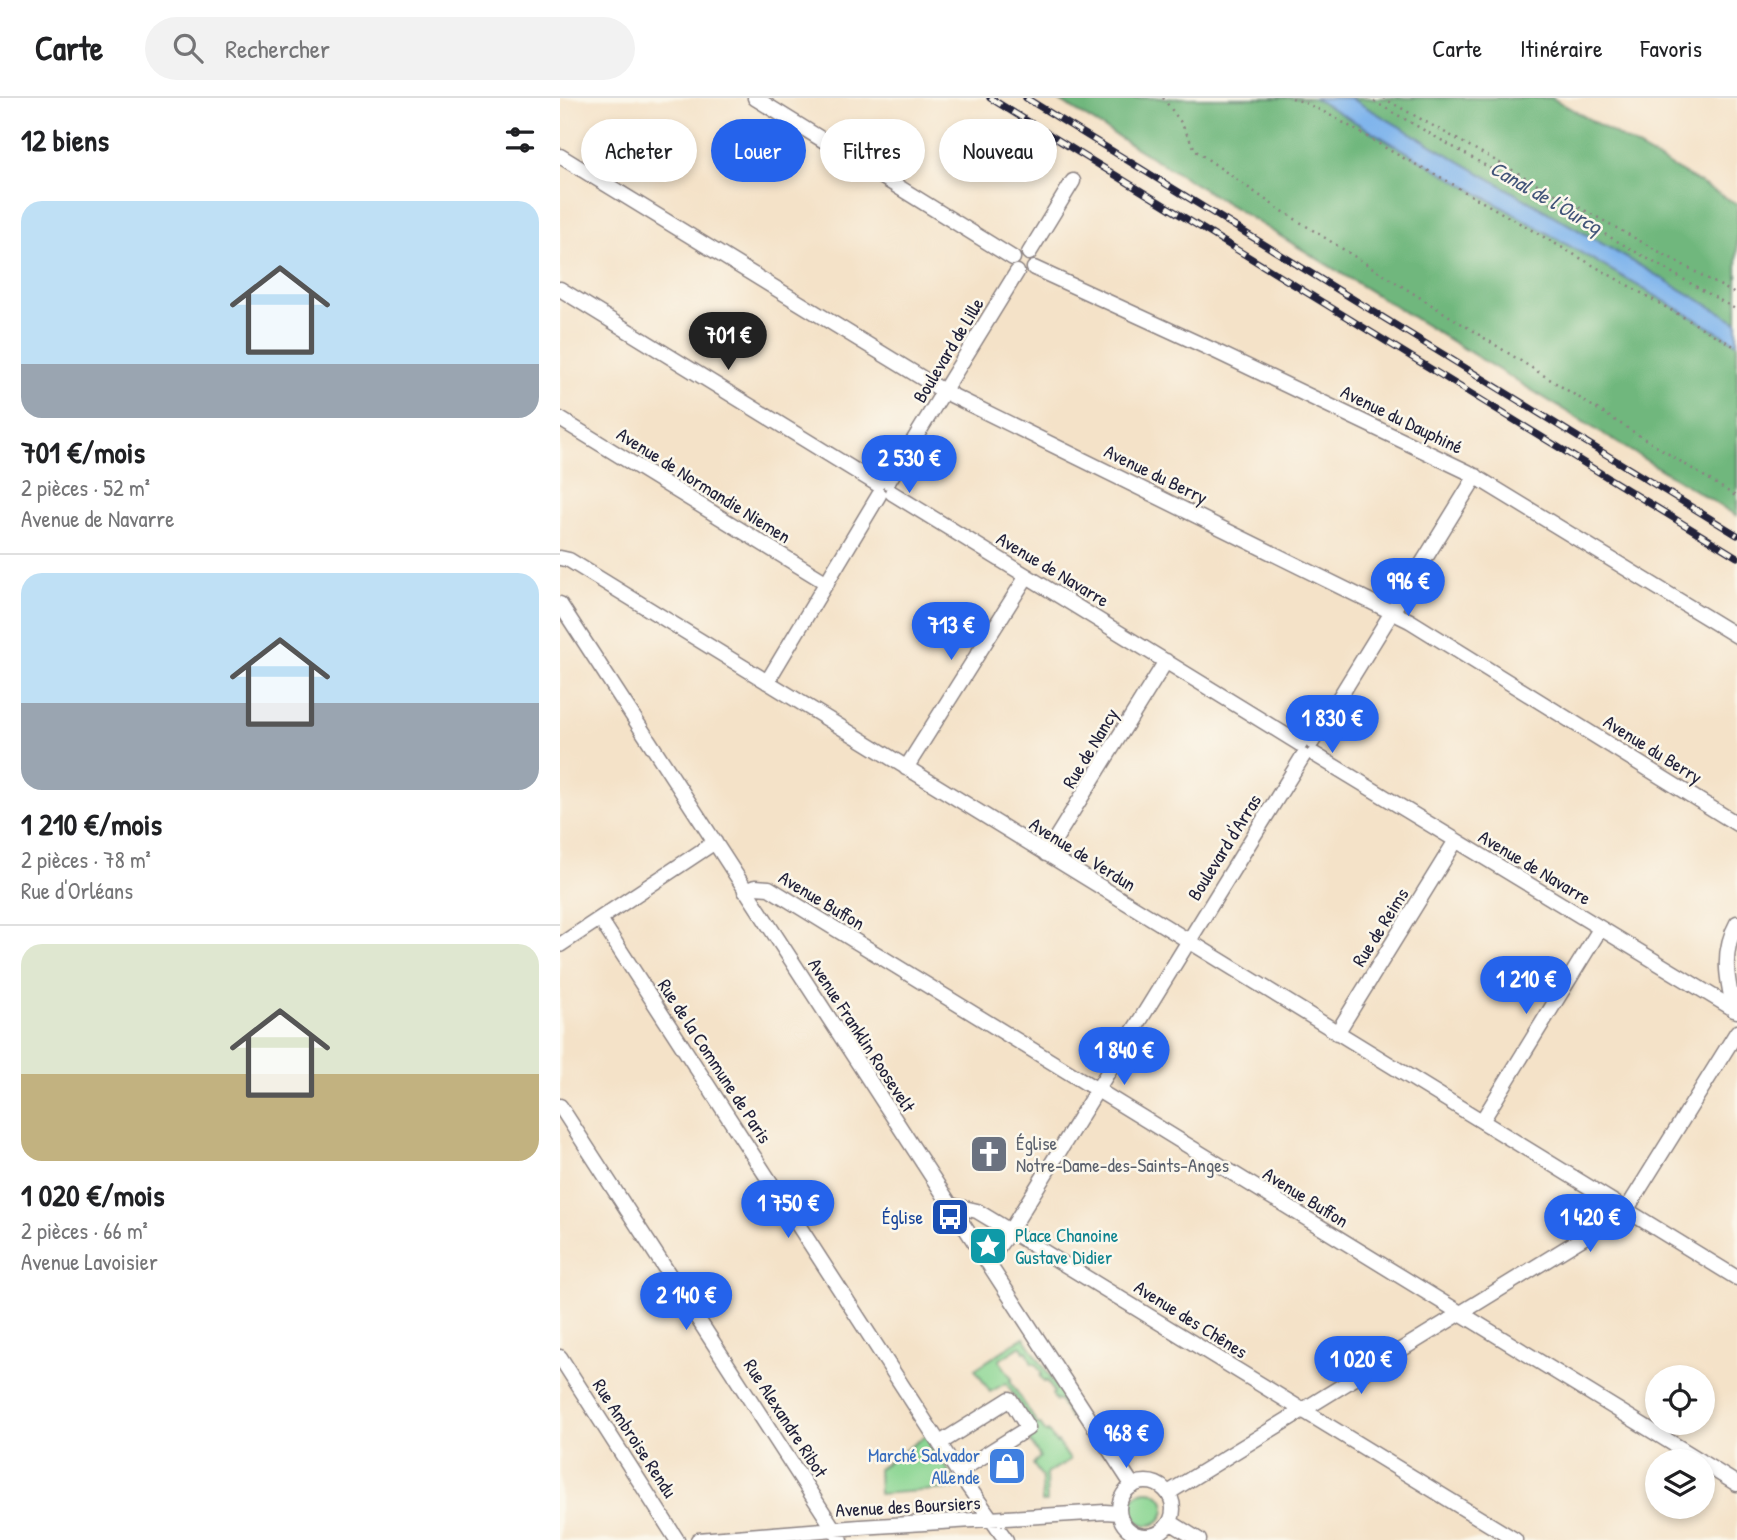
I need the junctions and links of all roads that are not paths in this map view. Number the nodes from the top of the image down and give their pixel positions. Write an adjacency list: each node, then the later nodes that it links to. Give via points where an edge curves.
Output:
1 (755, 98): 5 (street)
2 (560, 156): 8 (street, Avenue du Berry)
3 (1073, 181): 4 (street)
4 (1029, 253): 5 (street, via 1022,252); 6 (street)
5 (1015, 265): 6 (street, via 1026,274); 8 (street, Boulevard de Lille)
6 (1034, 268): 10 (street, Avenue du Dauphiné)
7 (560, 289): 11 (street, Avenue de Navarre)
8 (945, 392): 11 (street, Boulevard de Lille); 16 (street, Avenue du Berry)
9 (560, 419): 14 (street, Avenue de Normandie Niemen)
10 (1476, 476): 16 (street, Boulevard d'Arras); 17 (street, Avenue du Dauphiné)
11 (884, 489): 13 (street, Avenue de Navarre); 14 (street, Boulevard de Lille)
12 (560, 558): 19 (street, Avenue de Verdun)
13 (1027, 576): 18 (street, Avenue de Navarre); 21 (street)
14 (827, 583): 19 (street, Boulevard de Lille)
15 (560, 604): 23 (street, Avenue Franklin Roosevelt)
16 (1391, 612): 20 (street, Boulevard d'Arras); 22 (street, Avenue du Berry)
17 (1737, 636)
18 (1166, 661): 20 (street, Avenue de Navarre); 25 (street, Rue de Nancy)
19 (767, 682): 21 (street, Avenue de Verdun)
20 (1307, 749): 24 (street, Avenue de Navarre); 30 (street, Boulevard d'Arras)
21 (906, 768): 25 (street, Avenue de Verdun)
22 (1737, 824)
23 (715, 842): 26 (street, Avenue Franklin Roosevelt); 27 (street)
24 (1455, 842): 29 (street, Avenue de Navarre); 34 (street, Rue de Reims)
25 (1046, 854): 30 (street, Avenue de Verdun)
26 (746, 891): 35 (street, Avenue Buffon, via 769,888); 38 (street, Avenue Franklin Roosevelt)
27 (600, 919): 31 (street); 46 (street, Rue de la Commune de Paris)
28 (1737, 923): 32 (street, via 1726,953 1726,981)
29 (1600, 929): 32 (street, Avenue de Navarre); 37 (street)
30 (1188, 942): 34 (street, Avenue de Verdun); 35 (street, Boulevard d'Arras)
31 (560, 945)
32 (1736, 1011)
33 (1737, 1032): 39 (street)
34 (1338, 1033): 37 (street, Avenue de Verdun)
35 (1097, 1091): 40 (street, Boulevard d'Arras); 43 (street, Avenue Buffon)
36 (560, 1106): 56 (street, Rue Alexandre Ribot)
37 (1482, 1121): 39 (street, Avenue de Verdun)
38 (951, 1205): 40 (street, Avenue des Chênes, via 976,1211); 41 (street, Avenue Franklin Roosevelt)
39 (1625, 1212): 42 (street, Avenue de Verdun); 43 (street)
40 (1010, 1231): 41 (street, Boulevard d'Arras); 45 (street, Avenue des Chênes)
41 (987, 1262): 51 (street, Avenue Franklin Roosevelt)
42 (1737, 1278)
43 (1460, 1314): 45 (street); 47 (street, Avenue Buffon)
44 (560, 1357): 58 (street, Rue Ambroise Rendu)
45 (1304, 1411): 52 (street); 62 (street, Avenue des Chênes)
46 (940, 1443): 49 (street, Rue de la Commune de Paris); 49 (street, via 1010,1399 1028,1428)
47 (1681, 1449)
48 (1715, 1470): 50 (street, Avenue Buffon)
49 (958, 1472): 54 (street, Rue de la Commune de Paris)
50 (1737, 1484)
51 (1133, 1486): 52 (street, via 1148,1482); 53 (street, via 1122,1497)
52 (1168, 1493): 55 (street, via 1173,1507)
53 (1119, 1513): 54 (street, Avenue des Boursiers); 57 (street, via 1127,1528)
54 (991, 1520): 56 (street, Avenue des Boursiers); 60 (street, Rue de la Commune de Paris)
55 (1170, 1522): 57 (street); 61 (street)
56 (838, 1535): 59 (street, Avenue des Boursiers)
57 (1151, 1538)
58 (677, 1540)
59 (698, 1540)
60 (1006, 1540)
61 (1199, 1540)
62 (1514, 1540)

